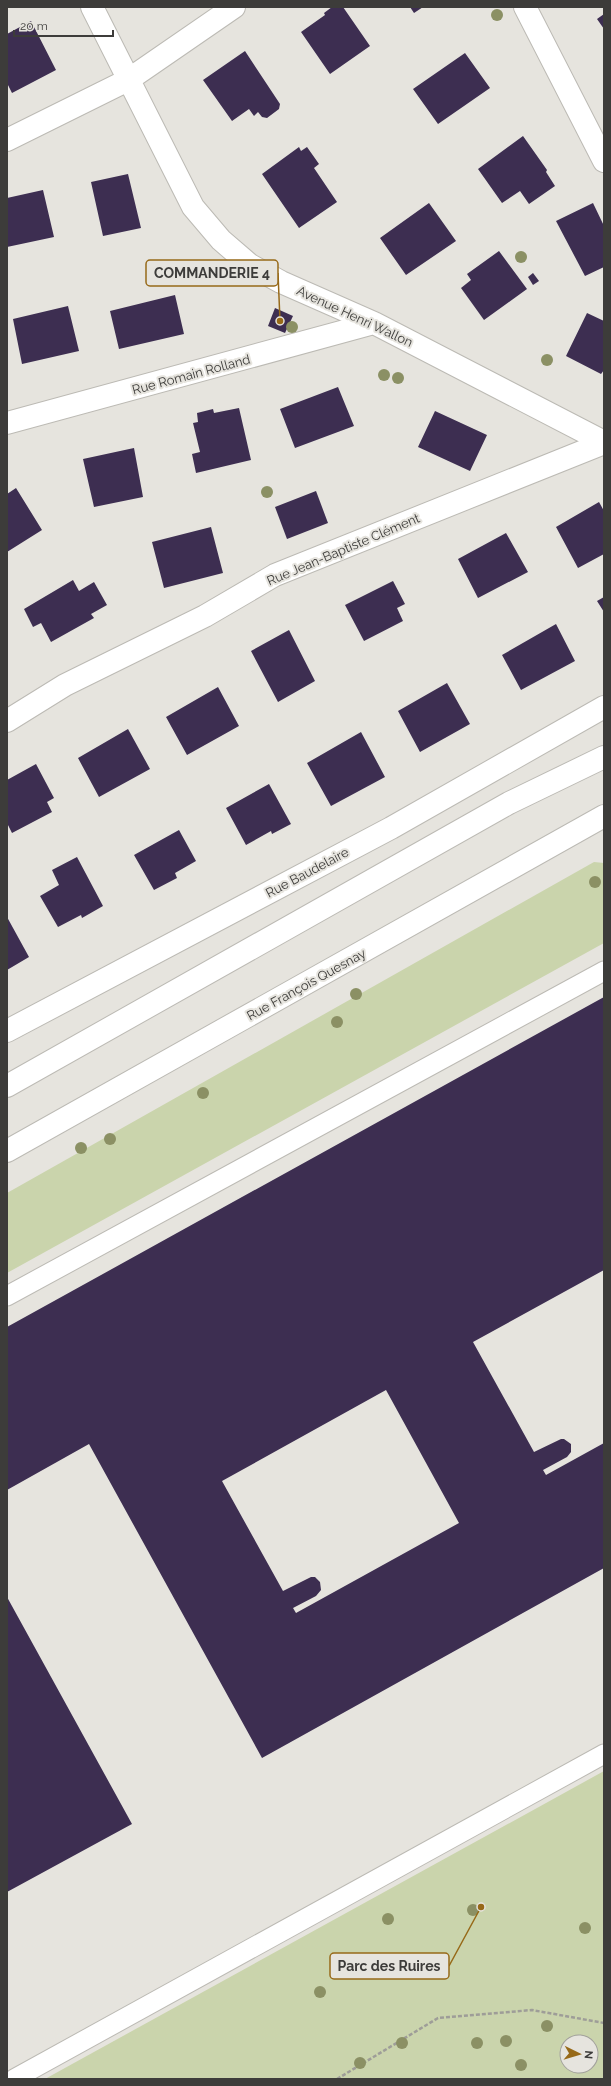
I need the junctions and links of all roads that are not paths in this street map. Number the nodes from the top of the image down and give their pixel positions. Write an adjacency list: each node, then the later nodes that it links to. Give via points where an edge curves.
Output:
1 (92, 7): 4 (street, Avenue Henri Wallon)
2 (234, 7): 4 (street)
3 (525, 7): 6 (street)
4 (128, 80): 5 (street); 7 (street, Avenue Henri Wallon, via 193,207 221,240 250,265 280,282)
5 (7, 140)
6 (604, 161)
7 (374, 323): 8 (street, Rue Romain Rolland); 9 (street, Avenue Henri Wallon)
8 (7, 423)
9 (604, 442): 11 (street, Rue Jean-Baptiste Clément, via 275,575 205,616 65,685)
10 (604, 707): 15 (street, Rue Baudelaire, via 391,828)
11 (7, 721)
12 (604, 757): 16 (street, via 509,803)
13 (604, 816): 17 (street, Rue François Quesnay)
14 (604, 971): 18 (lane)
15 (7, 1031)
16 (7, 1086)
17 (7, 1151)
18 (7, 1296)
19 (604, 1754): 20 (lane)
20 (14, 2079)

